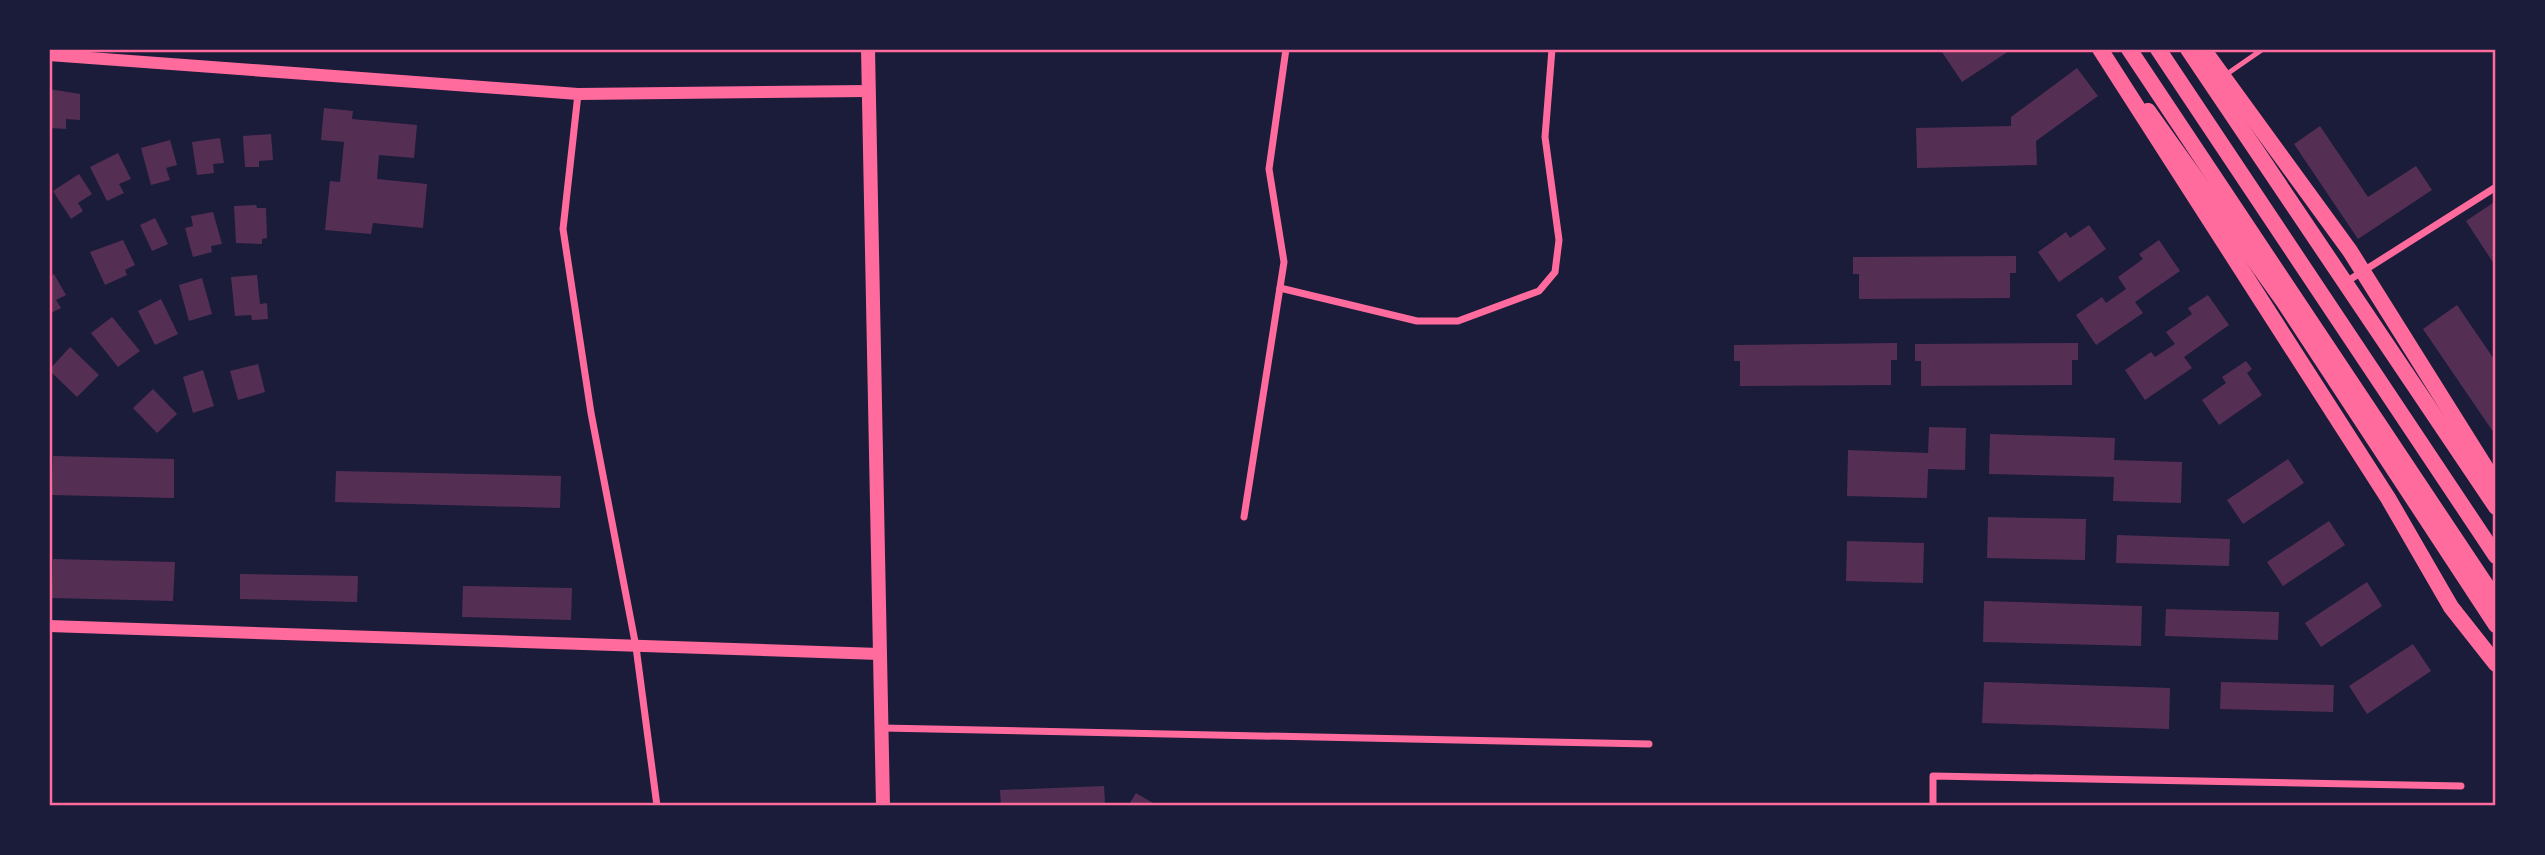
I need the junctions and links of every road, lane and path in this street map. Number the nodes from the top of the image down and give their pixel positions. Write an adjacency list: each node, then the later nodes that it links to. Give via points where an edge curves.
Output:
1 (868, 49): 12 (main road)
2 (1286, 49): 16 (street, via 1269,169 1284,262)
3 (1552, 49): 16 (street, via 1545,137 1559,240 1555,272 1539,291 1458,321 1417,321)
4 (2102, 49): 22 (main road, via 2284,302); 26 (main road, via 2388,498 2452,607)
5 (2129, 49): 21 (main road)
6 (2158, 49): 20 (main road)
7 (2188, 49): 11 (main road)
8 (2203, 49): 17 (main road, via 2350,251)
9 (2263, 49): 11 (lane)
10 (49, 55): 13 (street)
11 (2213, 84): 15 (main road)
12 (869, 91): 13 (street); 25 (main road)
13 (578, 94): 24 (street, via 563,229 591,413)
14 (2496, 187): 15 (street)
15 (2346, 283): 18 (main road)
16 (1280, 288): 19 (street)
17 (2496, 483)
18 (2496, 507)
19 (1244, 517)
20 (2496, 556)
21 (2496, 600)
22 (2496, 625)
23 (49, 626): 24 (street)
24 (636, 647): 25 (street); 30 (street)
25 (879, 654): 27 (main road)
26 (2496, 664)
27 (881, 728): 28 (street); 31 (main road)
28 (1649, 744)
29 (2461, 786): 32 (street, via 1933,776)
30 (657, 806)
31 (883, 806)
32 (1933, 806)

